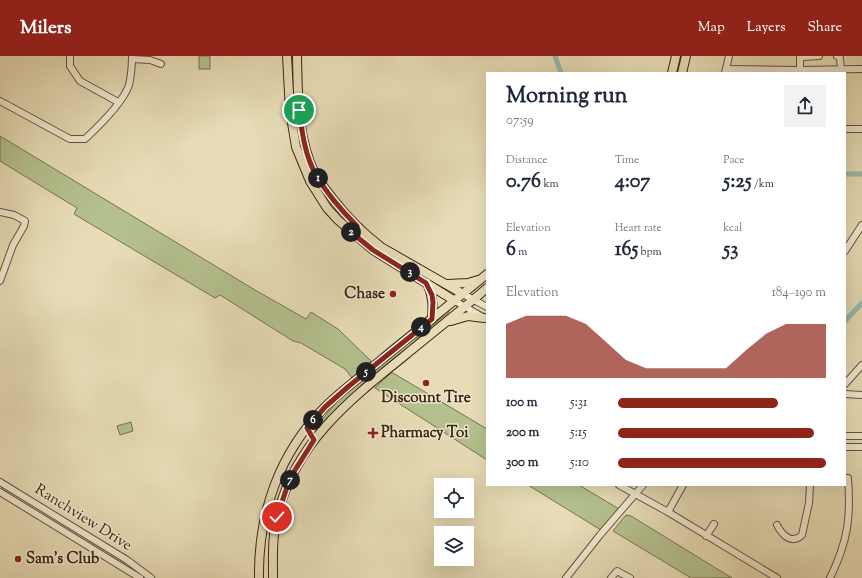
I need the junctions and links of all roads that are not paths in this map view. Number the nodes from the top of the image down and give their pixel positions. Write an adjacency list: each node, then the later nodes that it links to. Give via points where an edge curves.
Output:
1 (70, 56): 18 (street, via 70,66 80,81)
2 (287, 56): 21 (main road, via 290,111)
3 (297, 56): 21 (main road)
4 (676, 56): 15 (main road)
5 (729, 56): 14 (street)
6 (819, 56): 13 (street, via 802,57)
7 (837, 56): 11 (street, via 841,60)
8 (686, 57): 16 (main road)
9 (132, 58): 10 (street); 18 (street, via 128,86)
10 (161, 64)
11 (841, 69): 12 (street); 13 (street)
12 (862, 69)
13 (800, 70): 14 (street)
14 (726, 71)
15 (672, 72)
16 (682, 72)
17 (0, 101): 18 (street, via 70,139 86,139 102,124)
18 (118, 102)
19 (846, 129): 20 (street)
20 (862, 129)
21 (298, 136): 24 (main road, via 316,175)
22 (0, 212): 26 (street, via 14,215 25,222)
23 (862, 225): 25 (street)
24 (354, 229): 29 (main road, via 373,250); 30 (main road)
25 (846, 246)
26 (2, 267): 28 (street)
27 (484, 277): 30 (main road, via 468,283); 32 (main road)
28 (0, 281)
29 (426, 283): 34 (main road); 37 (main road, via 432,295)
30 (447, 284): 32 (main road)
31 (486, 289): 33 (main road)
32 (463, 294): 33 (street); 34 (main road)
33 (474, 299): 35 (street); 36 (main road)
34 (455, 301): 36 (street); 37 (main road)
35 (486, 306)
36 (465, 307): 38 (street); 39 (main road)
37 (432, 319): 44 (main road, via 349,386 325,407)
38 (485, 319): 39 (main road, via 468,316)
39 (446, 322): 48 (main road, via 354,397)
40 (862, 365): 41 (street)
41 (846, 383)
42 (846, 394): 43 (street)
43 (862, 395)
44 (307, 428): 45 (main road); 48 (main road)
45 (301, 435): 48 (main road); 69 (main road, via 274,482 262,530)
46 (846, 436): 47 (street)
47 (862, 436)
48 (314, 440): 70 (main road, via 290,478 277,517)
49 (862, 446): 50 (street)
50 (846, 447)
51 (847, 478): 75 (street, via 850,509 847,531 840,558)
52 (0, 482): 63 (street, Ranchview Drive)
53 (621, 486): 58 (street)
54 (642, 486): 58 (street)
55 (682, 486): 59 (street)
56 (810, 486): 61 (street, via 802,535 794,540 785,537)
57 (0, 492): 65 (street, Ranchview Drive)
58 (635, 495): 59 (street); 71 (street)
59 (668, 512): 62 (street)
60 (714, 524): 62 (street)
61 (777, 525)
62 (706, 536): 74 (street)
63 (127, 560): 64 (street, Ranchview Drive); 65 (street)
64 (134, 565): 66 (street); 68 (street, Ranchview Drive)
65 (122, 566): 66 (street, Ranchview Drive)
66 (129, 571): 67 (street, Ranchview Drive)
67 (140, 578)
68 (151, 578)
69 (259, 578)
70 (273, 578)
71 (566, 578)
72 (612, 578): 73 (street, via 617,571)
73 (630, 578)
74 (777, 578)
75 (830, 578)

